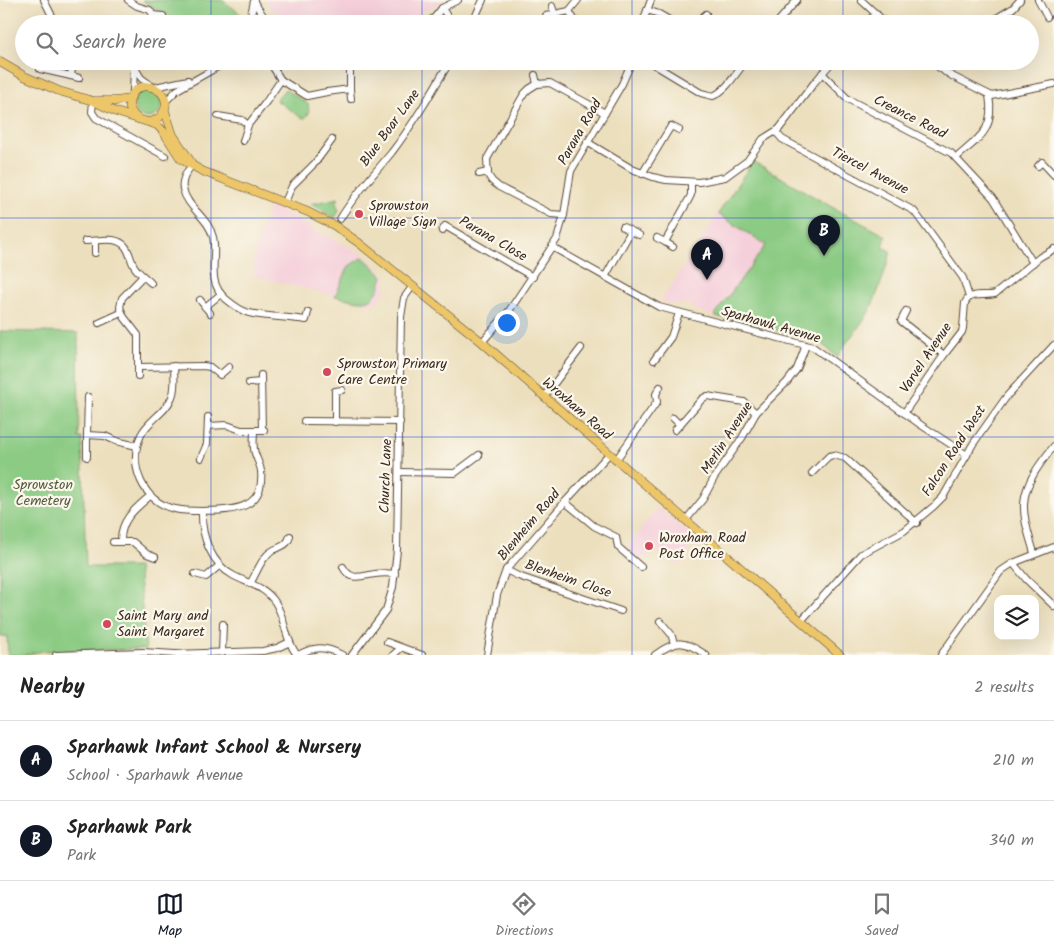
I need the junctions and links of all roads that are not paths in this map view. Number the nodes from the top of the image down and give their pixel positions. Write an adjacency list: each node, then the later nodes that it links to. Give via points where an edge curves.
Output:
1 (44, 0): 17 (street)
2 (128, 0): 18 (street, via 150,10)
3 (458, 0): 13 (street)
4 (578, 0): 15 (street)
5 (651, 0): 14 (street)
6 (798, 0): 28 (street)
7 (862, 0): 16 (street)
8 (1020, 0): 29 (street)
9 (1038, 0): 30 (street)
10 (254, 1): 19 (street); 20 (street)
11 (480, 2): 23 (street)
12 (552, 6): 24 (street)
13 (442, 8): 21 (street); 22 (street)
14 (646, 10): 26 (street); 27 (street)
15 (569, 11): 24 (street); 25 (street)
16 (876, 13)
17 (52, 15)
18 (153, 15)
19 (251, 15)
20 (262, 15)
21 (436, 15)
22 (446, 15)
23 (475, 15)
24 (555, 15)
25 (572, 15)
26 (645, 15)
27 (661, 15)
28 (784, 15)
29 (1003, 15)
30 (1047, 17)
31 (0, 62): 59 (main road, Wroxham Road, via 35,82)
32 (44, 70): 48 (street)
33 (72, 70): 48 (street)
34 (133, 70): 57 (street)
35 (136, 70): 54 (street, via 141,78)
36 (211, 70): 50 (street)
37 (276, 70): 51 (street)
38 (350, 70): 55 (street)
39 (445, 70): 82 (street, Blue Boar Lane, via 392,151 346,204)
40 (628, 70): 62 (street, Parana Road)
41 (663, 70): 42 (street, via 701,93 713,96 719,94)
42 (739, 70)
43 (825, 70): 46 (street)
44 (942, 70): 45 (street)
45 (945, 72): 56 (street)
46 (822, 73): 67 (street); 72 (street, Creance Road, via 845,97 945,148)
47 (535, 75): 52 (street)
48 (71, 76): 49 (street)
49 (80, 78)
50 (196, 78): 54 (street); 60 (street)
51 (281, 80): 55 (street, via 307,96); 65 (street)
52 (537, 84): 62 (street, via 550,83); 75 (street, via 524,94 491,150 487,159)
53 (1054, 84): 56 (street, via 998,96)
54 (154, 86): 57 (main road, Wroxham Road, via 140,87); 60 (main road)
55 (350, 89): 58 (street)
56 (989, 94): 72 (street, via 989,125)
57 (132, 96): 59 (main road, Wroxham Road, via 116,101); 64 (main road, via 130,108 133,115)
58 (350, 99)
59 (93, 101): 64 (main road, Wroxham Road); 71 (street, via 92,112 96,118)
60 (166, 101): 61 (main road)
61 (165, 111): 64 (main road, via 153,122); 74 (main road, via 173,135)
62 (605, 113): 70 (street, Parana Road)
63 (218, 116): 65 (street, via 242,120)
64 (143, 121): 74 (main road, Wroxham Road, via 164,131 182,158)
65 (248, 125): 69 (street)
66 (679, 130): 77 (street, via 671,126)
67 (776, 132): 79 (street, via 763,138 747,161 725,177); 102 (street, Tiercel Avenue, via 782,139 914,211 963,278)
68 (332, 140): 80 (street, via 292,186)
69 (243, 141)
70 (587, 142): 77 (street); 81 (street, Parana Road, via 571,171)
71 (165, 156)
72 (956, 158): 95 (street, Creance Road, via 993,198)
73 (1042, 162): 78 (street)
74 (192, 165): 80 (main road, Wroxham Road); 101 (street, via 184,178 183,191 214,238 213,273)
75 (488, 172): 76 (street); 81 (street, via 499,186 551,214)
76 (479, 174)
77 (642, 174): 79 (street)
78 (1054, 175)
79 (690, 182): 90 (street, via 689,199)
80 (285, 202): 100 (main road, Wroxham Road, via 335,226)
81 (564, 215): 92 (street, Parana Road)
82 (340, 219)
83 (623, 227): 85 (street)
84 (442, 231): 97 (street, Parana Close, via 445,226)
85 (630, 231): 86 (street); 98 (street)
86 (639, 236)
87 (657, 238): 90 (street)
88 (85, 241): 89 (street)
89 (95, 241): 94 (street); 96 (street, via 113,240 125,246)
90 (664, 242): 91 (street)
91 (673, 247)
92 (552, 248): 97 (street, Parana Road); 98 (street, Sparhawk Avenue)
93 (1053, 251): 95 (street)
94 (95, 253)
95 (1032, 263): 102 (street, via 995,294)
96 (143, 276): 99 (street); 107 (street, via 122,298)
97 (533, 277): 111 (street, Parana Road)
98 (605, 277): 109 (street, Sparhawk Avenue, via 658,306)
99 (151, 283)
100 (412, 287): 111 (main road, Wroxham Road); 132 (street, Church Lane, via 404,298 401,318)
101 (221, 294): 104 (street); 106 (street, via 248,312 306,323)
102 (970, 297): 115 (street, Varvel Avenue, via 964,303 962,332)
103 (200, 300): 104 (street)
104 (205, 307): 108 (street)
105 (906, 311): 115 (street, via 900,322)
106 (308, 312)
107 (121, 313): 110 (street); 118 (street, via 138,334)
108 (210, 313)
109 (679, 313): 112 (street, Sparhawk Avenue); 116 (street, via 671,337)
110 (99, 323)
111 (482, 342): 125 (main road, Wroxham Road)
112 (806, 345): 126 (street, Merlin Avenue, via 797,369); 127 (street, Sparhawk Avenue, via 821,352)
113 (1054, 345): 140 (street, Falcon Road West, via 1007,396)
114 (581, 348): 125 (street)
115 (944, 355): 127 (street, Varvel Avenue)
116 (654, 360)
117 (174, 366): 118 (street); 119 (street, via 210,367 220,375); 136 (street, via 172,397 160,414 147,424)
118 (138, 367): 120 (street)
119 (229, 367)
120 (138, 376)
121 (249, 382): 134 (street, via 261,379 263,430)
122 (660, 387): 143 (street, via 656,394 657,402)
123 (337, 389): 131 (street)
124 (88, 397): 135 (street)
125 (544, 397): 138 (main road, Wroxham Road)
126 (756, 412): 129 (street, via 744,402 712,396 702,397 678,427); 149 (street, Merlin Avenue, via 703,499)
127 (904, 413): 140 (street, Sparhawk Avenue)
128 (208, 417): 133 (street)
129 (673, 418)
130 (304, 421): 131 (street)
131 (335, 422): 132 (street)
132 (400, 422): 144 (street, Church Lane)
133 (208, 426): 134 (street, via 227,425); 142 (street, via 207,444)
134 (254, 430): 148 (street, via 254,448 261,470 256,496 242,508)
135 (87, 435): 136 (street, via 105,436); 141 (street)
136 (137, 446): 146 (street, via 137,470)
137 (1054, 446): 155 (street, via 1033,475 1024,502)
138 (609, 454): 143 (main road, Wroxham Road); 147 (street, Blenheim Road)
139 (479, 455): 144 (street, via 454,473)
140 (967, 455): 150 (street, Falcon Road West, via 943,497)
141 (86, 457)
142 (201, 458)
143 (616, 460): 149 (main road, Wroxham Road)
144 (398, 472): 163 (street, Church Lane)
145 (812, 473): 150 (street, via 829,456 839,456)
146 (150, 496): 148 (street, via 174,509); 153 (street, via 122,526)
147 (564, 502): 160 (street, via 594,526 616,537 618,547); 161 (street, Blenheim Road)
148 (202, 511): 158 (street, via 208,547)
149 (686, 520): 168 (main road, Wroxham Road)
150 (917, 523): 168 (street, Falcon Road West, via 861,554)
151 (290, 536): 164 (street, via 285,546 264,557)
152 (113, 542): 153 (street)
153 (121, 542): 156 (street, via 133,542)
154 (1054, 547): 155 (street)
155 (1034, 553): 157 (street)
156 (155, 557)
157 (1013, 563): 165 (street); 186 (street, via 1001,571)
158 (220, 565): 162 (street, via 206,577); 164 (street, via 234,576)
159 (343, 567): 163 (street, via 355,578)
160 (641, 567)
161 (506, 570): 166 (street, Blenheim Close); 182 (street, Blenheim Road, via 496,595)
162 (195, 574)
163 (395, 574): 179 (street, Church Lane, via 386,610)
164 (251, 582): 170 (street, via 275,602)
165 (1054, 606)
166 (622, 611)
167 (660, 621): 172 (street)
168 (801, 622): 185 (main road, Wroxham Road)
169 (223, 624): 175 (street)
170 (290, 642): 175 (street, via 263,651); 177 (street)
171 (387, 642): 173 (street)
172 (674, 643): 183 (street); 184 (street, via 683,642)
173 (401, 648): 180 (street); 181 (street)
174 (331, 652): 177 (street, via 324,647); 178 (street)
175 (222, 653): 176 (street)
176 (56, 655)
177 (297, 655)
178 (342, 655)
179 (352, 655)
180 (393, 655)
181 (422, 655)
182 (487, 655)
183 (655, 655)
184 (706, 655)
185 (840, 655)
186 (941, 655)

